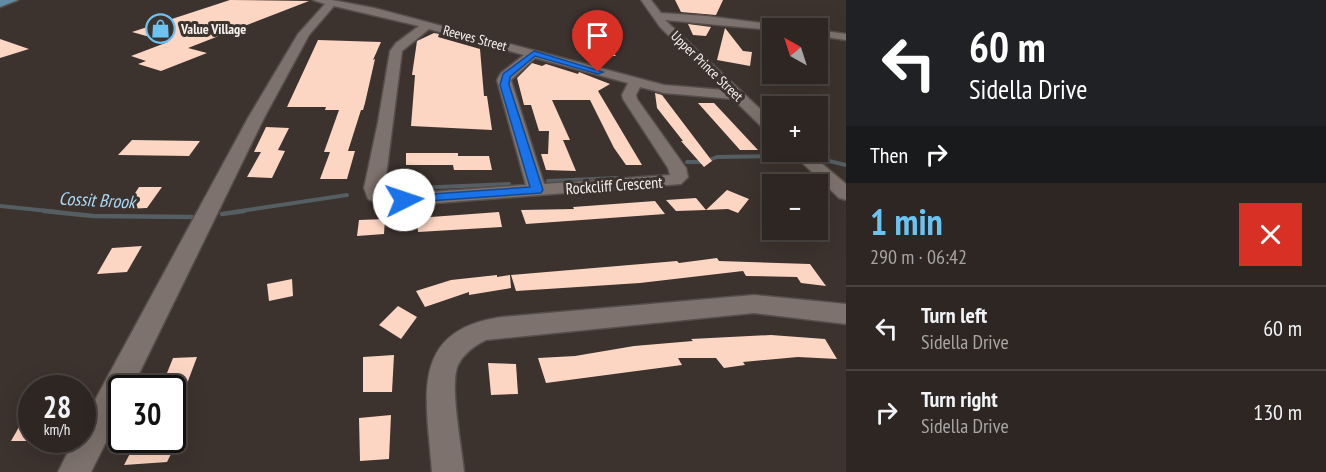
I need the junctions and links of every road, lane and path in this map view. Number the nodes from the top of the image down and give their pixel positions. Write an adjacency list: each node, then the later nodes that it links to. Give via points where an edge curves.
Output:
1 (12, 0): 4 (main road)
2 (646, 0): 5 (street, Upper Prince Street)
3 (324, 1): 6 (street, Reeves Street); 18 (street, via 256,118)
4 (0, 3)
5 (657, 16): 7 (street); 12 (street, Upper Prince Street)
6 (428, 26): 10 (street, Reeves Street); 15 (street, Rockcliff Crescent, via 396,51 375,195 395,201)
7 (762, 26)
8 (828, 34): 9 (street)
9 (846, 37)
10 (534, 54): 11 (street, Reeves Street); 15 (street, via 504,80)
11 (635, 82): 12 (street, Reeves Street, via 685,92); 15 (street, Rockcliff Crescent, via 630,99 677,168 679,177 669,182)
12 (737, 95): 13 (street, Upper Prince Street)
13 (762, 119)
14 (810, 162): 16 (street)
15 (537, 190)
16 (846, 194)
17 (846, 314): 19 (street, via 754,304 479,331 450,351 442,368)
18 (74, 472)
19 (448, 472)

